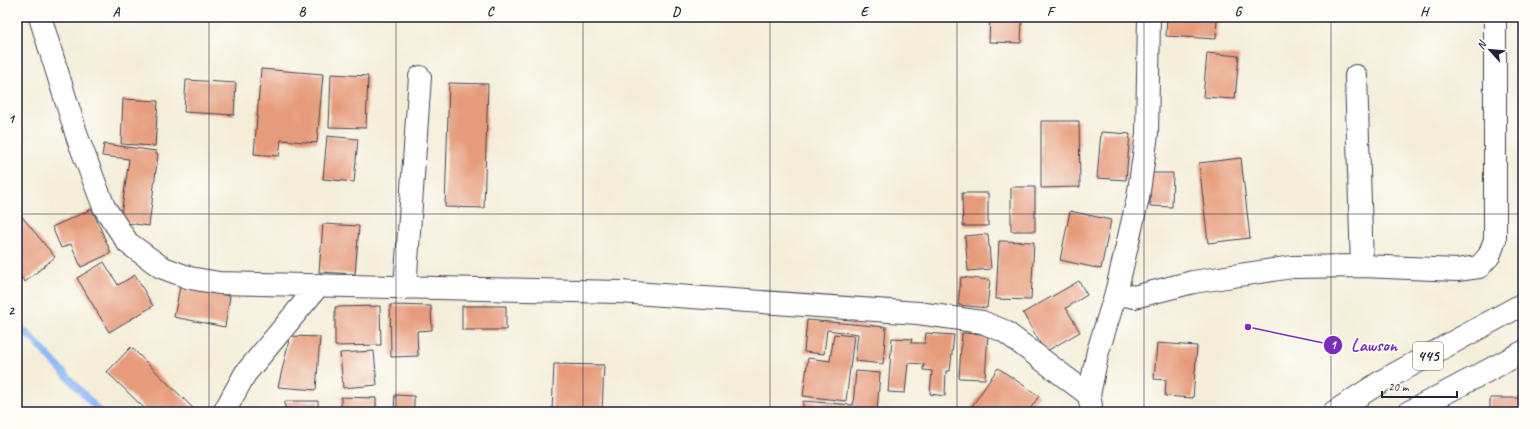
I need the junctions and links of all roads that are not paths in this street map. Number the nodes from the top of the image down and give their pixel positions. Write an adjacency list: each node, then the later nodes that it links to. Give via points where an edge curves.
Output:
1 (40, 17): 7 (main road, via 78,139 101,200 128,243 161,267 190,278 219,283)
2 (1149, 17): 9 (main road, via 1147,134 1138,198)
3 (1495, 17): 6 (main road, via 1495,240 1489,256 1479,267 1466,270)
4 (1356, 76): 6 (main road)
5 (420, 77): 8 (main road)
6 (1362, 266): 9 (main road, via 1292,267 1193,282 1134,297)
7 (319, 285): 8 (main road); 13 (main road, via 246,374)
8 (405, 288): 12 (main road, via 620,292 918,313 982,322 1004,331)
9 (1116, 293): 12 (main road, via 1098,351)
10 (1523, 304): 14 (main road, 445, via 1382,381)
11 (1523, 352): 15 (main road, 445)
12 (1090, 403)
13 (224, 412)
14 (1334, 412)
15 (1409, 412)

